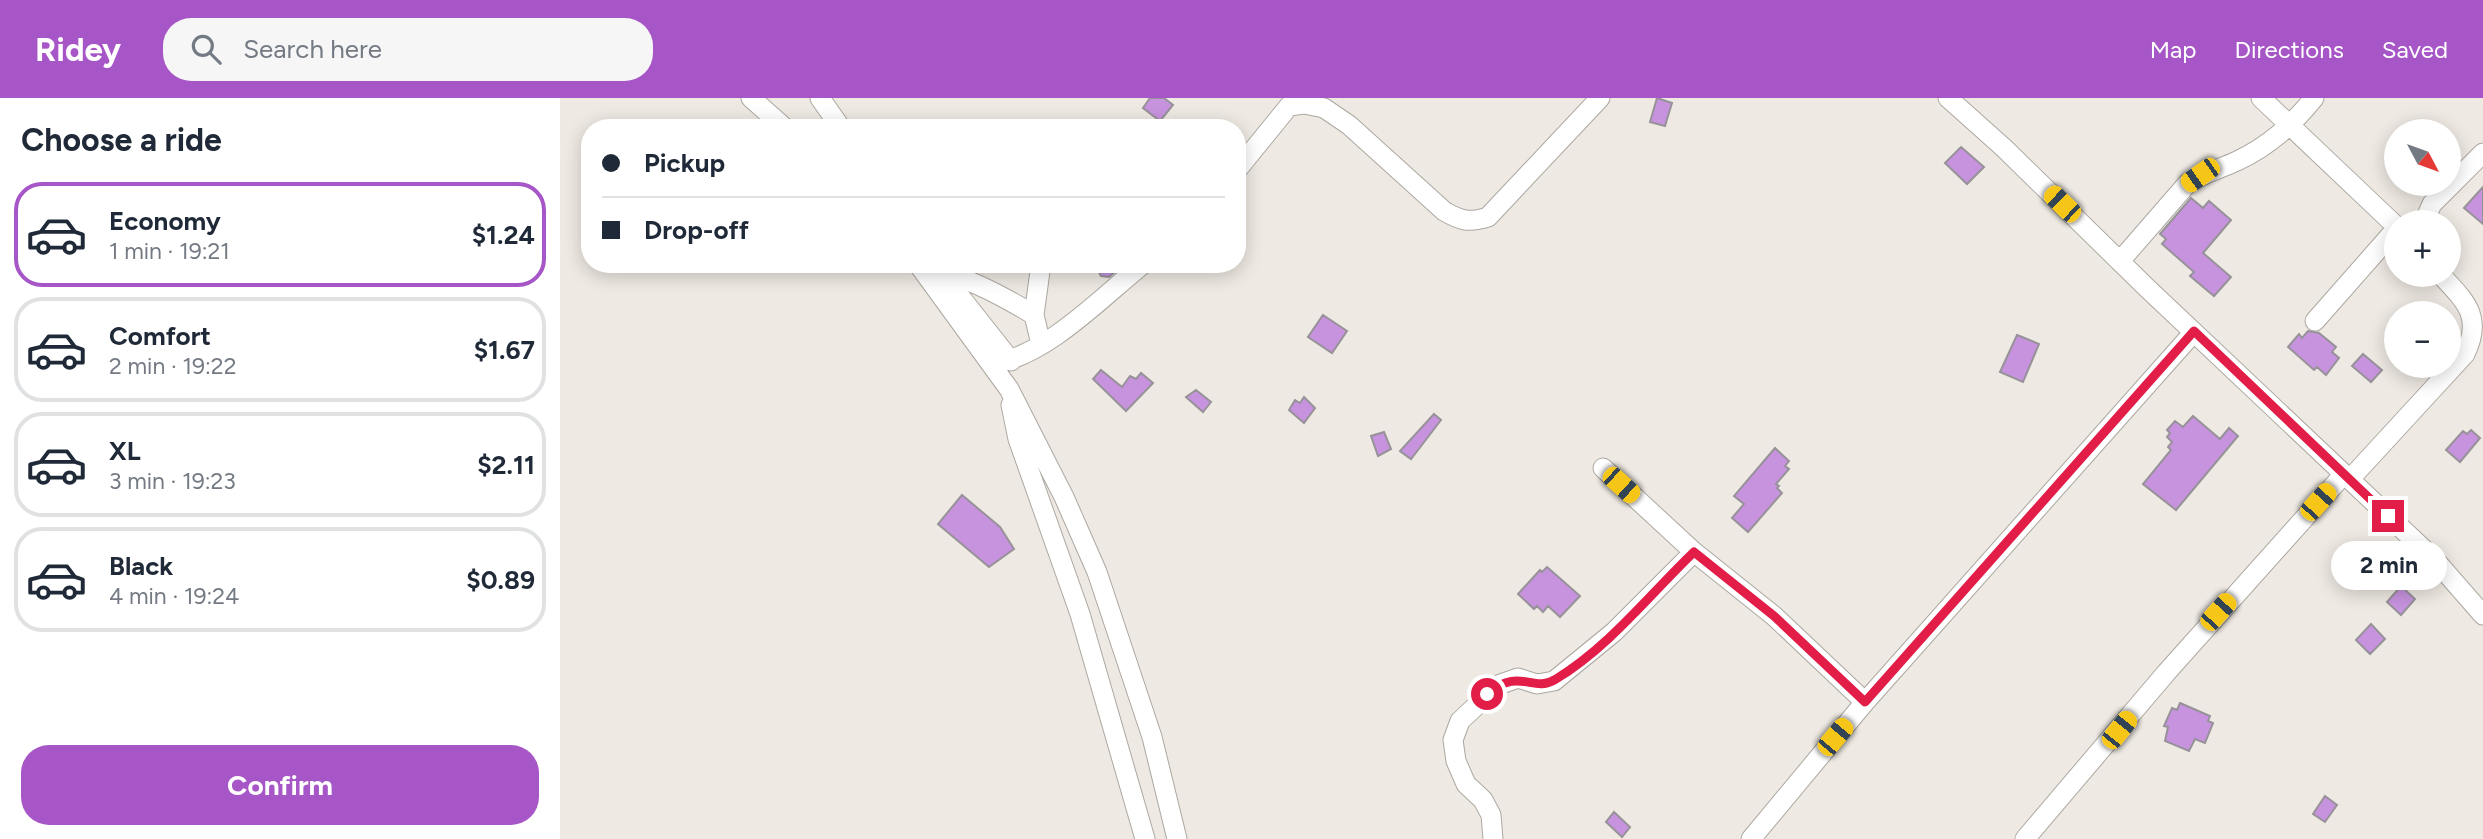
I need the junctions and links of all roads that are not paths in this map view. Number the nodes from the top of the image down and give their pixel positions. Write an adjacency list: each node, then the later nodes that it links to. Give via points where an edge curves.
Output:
1 (751, 98): 7 (street)
2 (820, 98): 8 (street)
3 (1600, 98): 11 (street, via 1488,217 1472,222 1444,211 1324,108 1289,106)
4 (1948, 98): 15 (street)
5 (2261, 98): 9 (street)
6 (2314, 98): 9 (street)
7 (775, 119)
8 (835, 119)
9 (2291, 126): 13 (street); 15 (street, via 2236,162 2187,184)
10 (2483, 153): 12 (street)
11 (1246, 159)
12 (2429, 210)
13 (2384, 215)
14 (2384, 241): 22 (street)
15 (2121, 260): 23 (street)
16 (933, 273): 25 (street)
17 (945, 273): 21 (street)
18 (1040, 273): 21 (street)
19 (1132, 273): 24 (street)
20 (2452, 287): 28 (street, via 2476,322 2473,340 2465,354)
21 (1034, 315): 24 (street)
22 (2315, 321)
23 (2194, 331): 28 (street); 31 (street)
24 (1041, 344): 25 (street)
25 (1002, 363): 26 (street)
26 (1009, 389): 32 (street, via 1018,439 1080,614); 33 (street, via 1097,572 1152,737)
27 (1603, 468): 29 (street)
28 (2347, 476): 30 (street); 36 (street, via 2174,663)
29 (1694, 552): 31 (street, via 1774,616); 34 (street, via 1614,632 1554,681 1537,684 1518,678 1498,685 1460,721 1453,740 1456,761 1466,784 1491,815)
30 (2481, 607)
31 (1865, 702): 35 (street)
32 (1145, 839)
33 (1177, 839)
34 (1493, 839)
35 (1751, 839)
36 (2025, 839)

